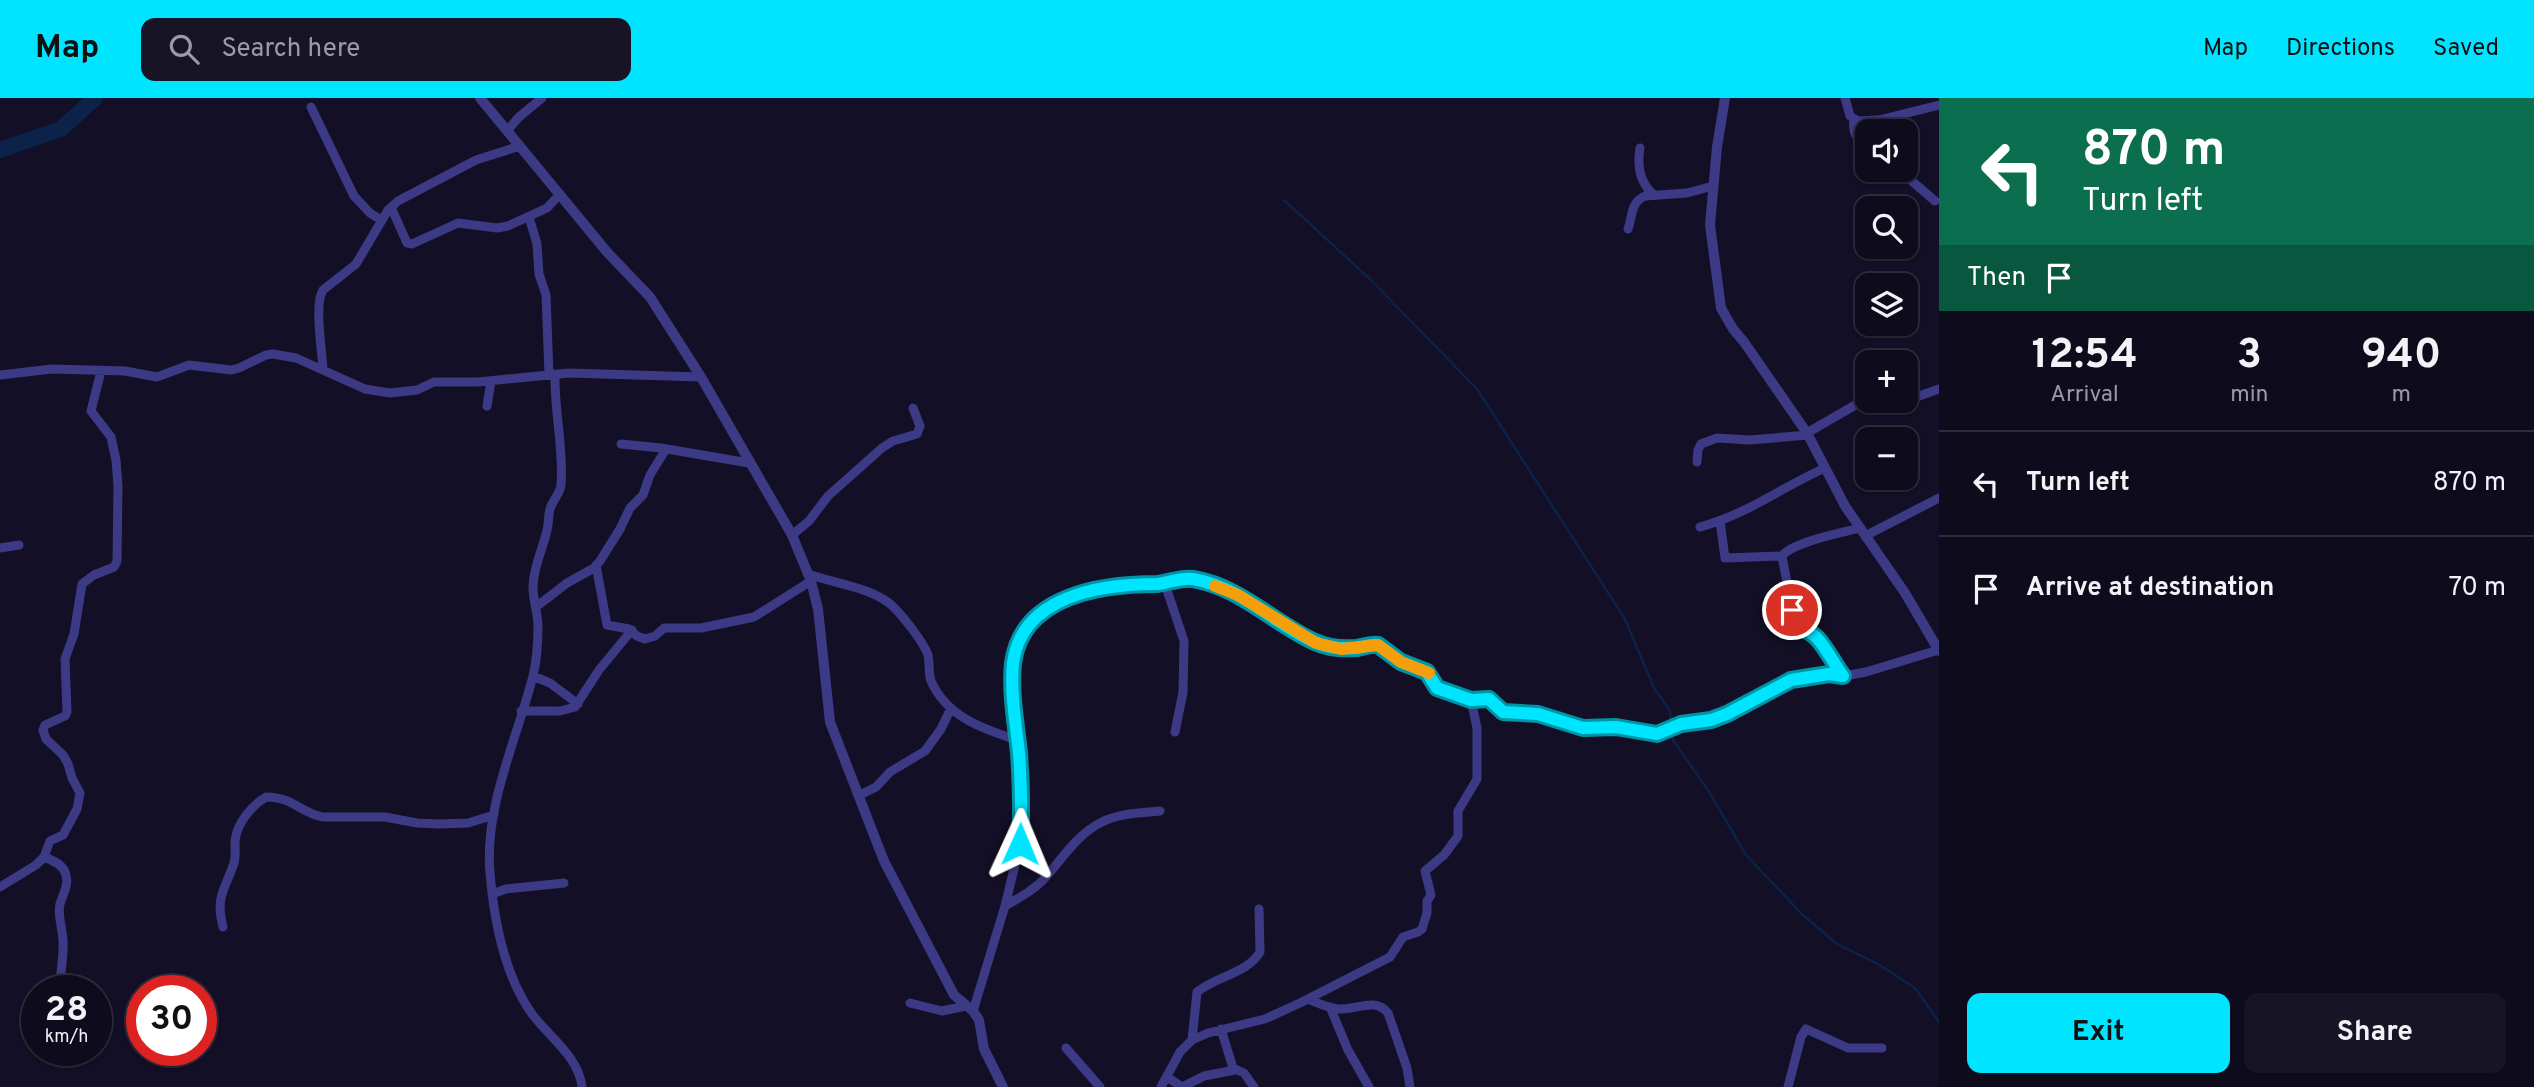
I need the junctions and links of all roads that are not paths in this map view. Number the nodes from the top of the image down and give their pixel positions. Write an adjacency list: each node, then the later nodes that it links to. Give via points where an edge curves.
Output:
1 (480, 98): 8 (street)
2 (542, 98): 8 (street)
3 (1725, 98): 13 (street)
4 (1845, 98): 7 (street)
5 (1939, 105): 7 (street, via 1879,120)
6 (311, 107): 19 (street, via 354,196)
7 (1854, 120): 9 (street)
8 (507, 131): 10 (street)
9 (1855, 135)
10 (520, 146): 14 (street); 17 (street, via 463,166)
11 (1640, 148): 15 (street, via 1639,169)
12 (1913, 182): 16 (street)
13 (1713, 186): 15 (street); 30 (street, via 1710,225 1721,308)
14 (560, 194): 18 (street); 25 (street, via 650,297)
15 (1654, 195): 20 (street, via 1634,203)
16 (1935, 201)
17 (391, 207): 18 (street, via 410,244 458,223 497,228); 19 (street)
18 (529, 217): 23 (street, via 547,295)
19 (381, 220): 21 (street, via 356,264 320,295)
20 (1628, 229)
21 (323, 369): 22 (street, via 273,354 231,370 189,365 157,377); 26 (street, via 354,386 390,393 417,390 434,382)
22 (101, 371): 24 (street, via 52,369); 61 (street, via 91,411 113,445 118,553 114,567 82,584 65,659 67,712 43,730 63,755 80,793 68,829 50,841)
23 (552, 374): 25 (street); 26 (street); 47 (street, via 561,488 550,509 539,557 533,586)
24 (0, 375)
25 (701, 377): 34 (street)
26 (491, 381): 28 (street)
27 (1939, 389): 30 (street, via 1899,403 1857,404)
28 (487, 406)
29 (913, 408): 40 (street, via 920,426 917,433 882,448)
30 (1808, 434): 33 (street, via 1717,438 1701,444); 35 (street)
31 (621, 444): 32 (street)
32 (666, 449): 34 (street); 44 (street, via 643,495 630,508)
33 (1697, 462)
34 (749, 463): 40 (street)
35 (1825, 468): 37 (street, via 1750,510); 39 (street)
36 (1939, 498): 39 (street)
37 (1720, 521): 38 (street); 43 (street, via 1725,558)
38 (1700, 527)
39 (1862, 532): 43 (street, via 1798,546); 49 (street)
40 (792, 535): 45 (street)
41 (19, 544): 42 (street)
42 (0, 548)
43 (1782, 556): 51 (street, via 1794,620 1817,638)
44 (596, 565): 47 (street); 48 (street, via 607,625)
45 (809, 578): 48 (street, via 754,617 701,628 664,628 649,638); 54 (street, via 888,603 927,652 931,680); 58 (street, via 818,609 830,722)
46 (1161, 583): 52 (street, via 1194,579 1223,589 1316,643 1341,649 1378,645 1401,662 1427,672 1437,688); 56 (street, via 1184,641 1183,692); 57 (street, via 1078,593 1035,618 1021,637 1013,662)
47 (536, 607): 50 (street)
48 (632, 630): 53 (street)
49 (1939, 651): 51 (street)
50 (533, 676): 53 (street); 55 (street)
51 (1843, 676): 52 (street, via 1791,680 1727,714 1657,734 1616,727 1583,728 1538,714 1503,712 1489,699)
52 (1471, 700): 69 (street, via 1477,728 1477,779 1458,811 1458,836 1424,871 1431,895 1422,929 1403,937 1384,960)
53 (578, 704): 55 (street, via 559,711)
54 (951, 708): 57 (street, via 975,726); 58 (street, via 925,751)
55 (522, 711): 60 (street)
56 (1175, 732)
57 (1017, 740): 65 (street, via 1020,844)
58 (860, 795): 72 (street, via 884,861 937,967 954,996)
59 (1160, 811): 65 (street, via 1101,822 1081,836 1035,887)
60 (494, 815): 64 (street, via 489,842); 67 (street, via 468,823 439,824 385,817 323,817 286,799 266,797 237,832 234,864 220,900)
61 (44, 857): 63 (street); 68 (street, via 66,874 60,902)
62 (564, 883): 64 (street)
63 (0, 887)
64 (492, 894): 79 (street, via 496,923 516,984 532,1014 574,1062)
65 (1005, 906): 72 (street)
66 (1259, 909): 74 (street, via 1260,952 1249,965 1197,992)
67 (223, 927)
68 (59, 975)
69 (1308, 999): 71 (street); 73 (street, via 1265,1019)
70 (910, 1003): 72 (street, via 942,1011)
71 (1330, 1007): 84 (street); 85 (street, via 1384,1009)
72 (969, 1008): 80 (street, via 979,1020 984,1049)
73 (1221, 1029): 74 (street); 77 (street)
74 (1192, 1040): 78 (street)
75 (1066, 1048): 81 (street)
76 (1882, 1048): 86 (street, via 1848,1048 1806,1029)
77 (1235, 1070): 78 (street, via 1204,1076 1182,1087); 83 (street, via 1244,1073)
78 (1167, 1077): 82 (street)
79 (582, 1087)
80 (1003, 1087)
81 (1100, 1087)
82 (1161, 1087)
83 (1254, 1087)
84 (1369, 1087)
85 (1410, 1087)
86 (1788, 1087)

